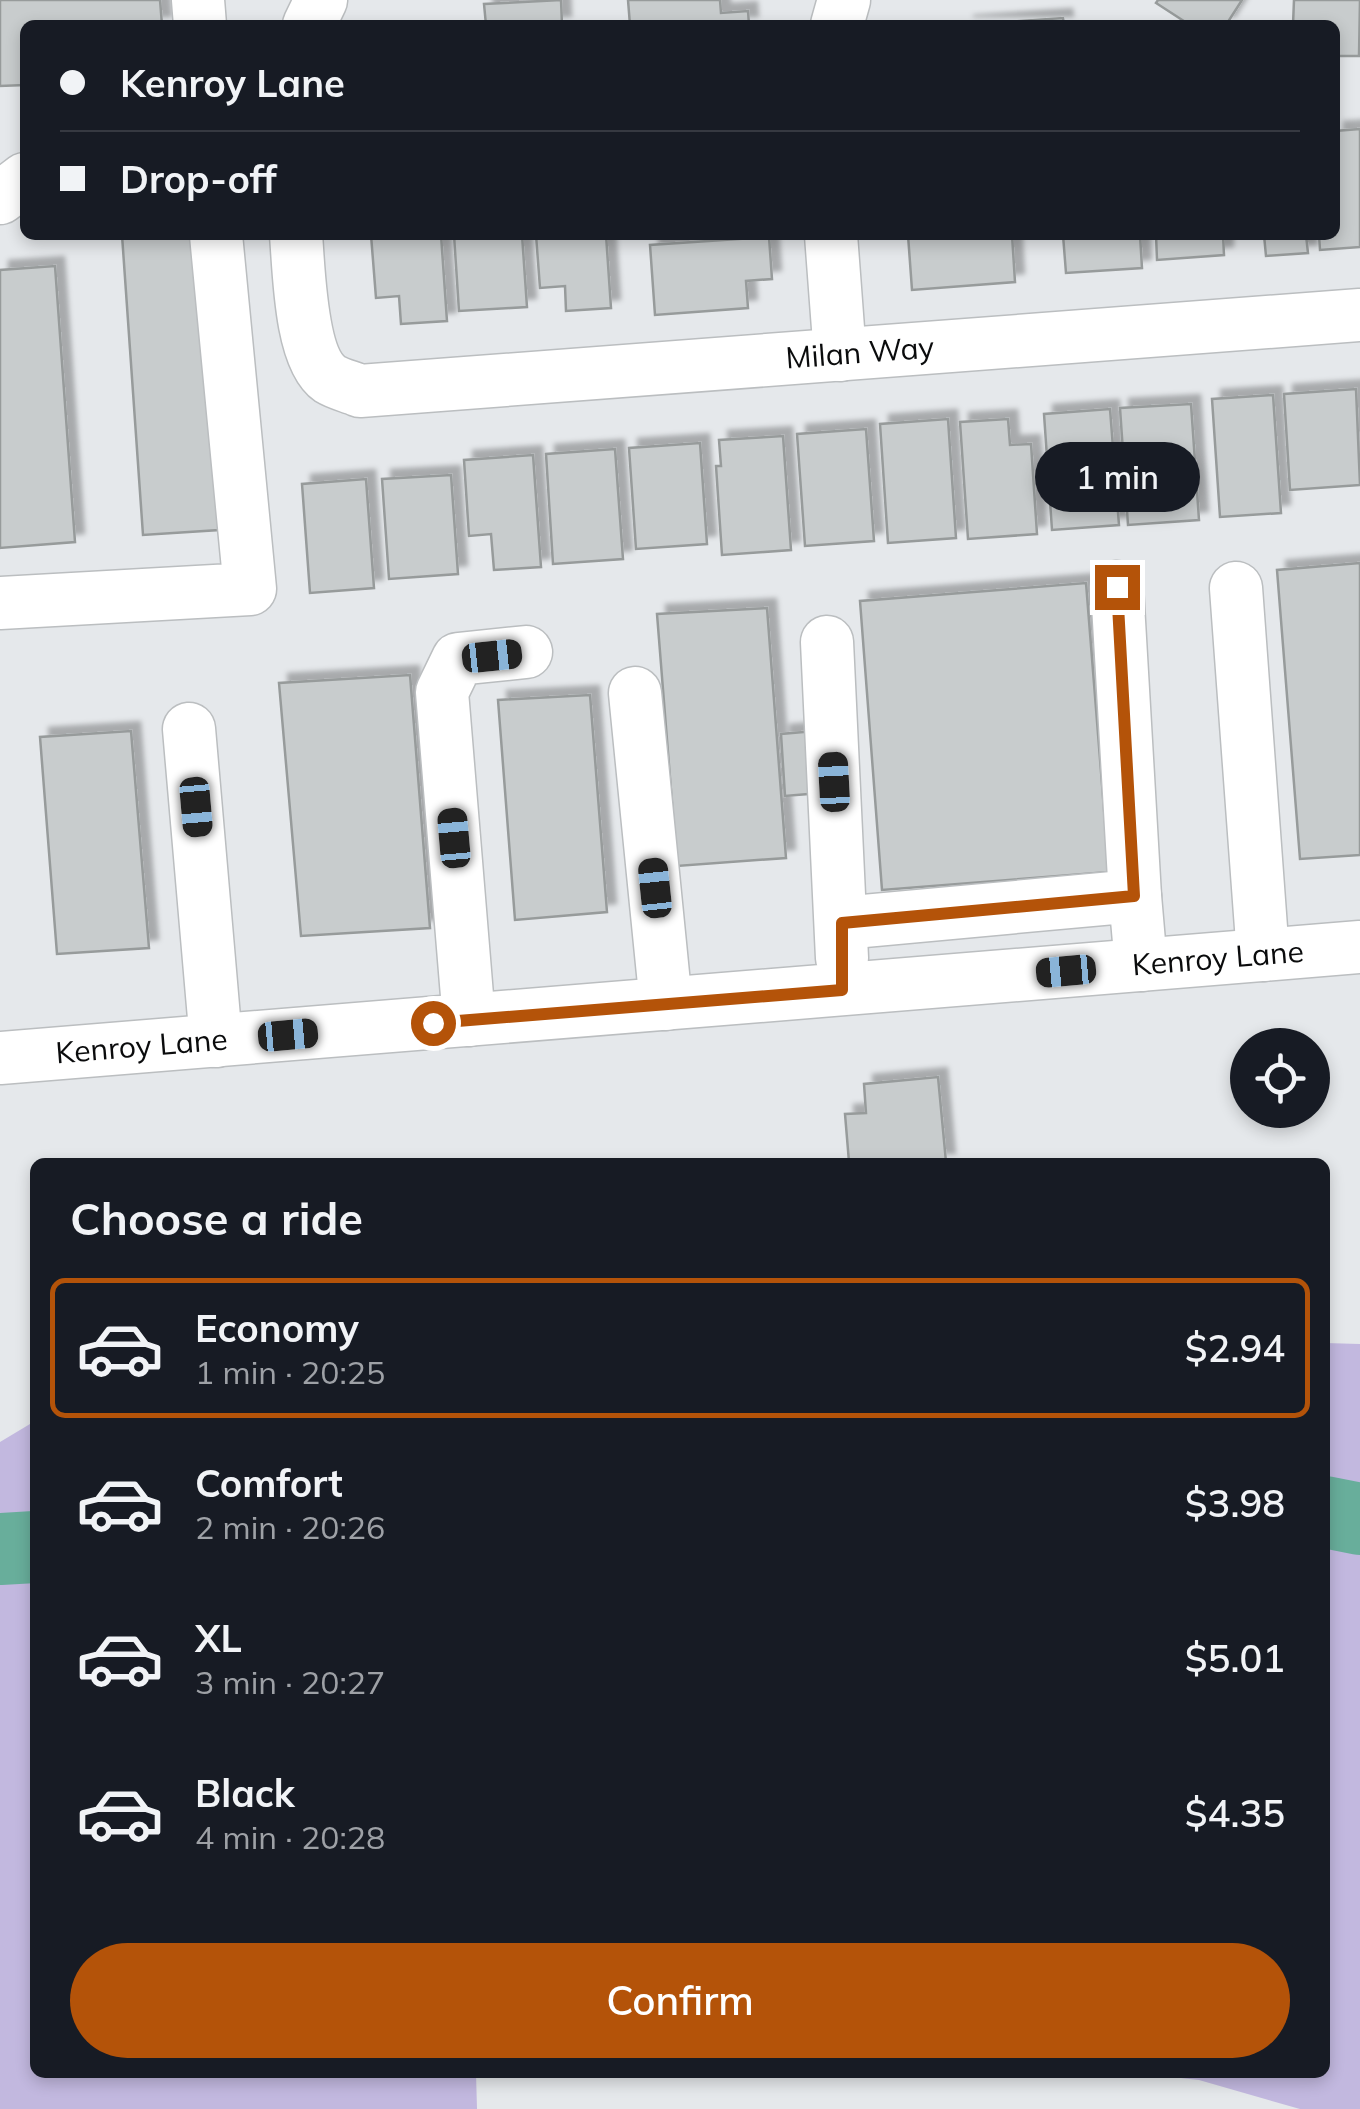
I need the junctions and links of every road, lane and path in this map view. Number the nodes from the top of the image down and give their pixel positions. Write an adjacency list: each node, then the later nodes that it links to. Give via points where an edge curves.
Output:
1 (20, 183): 2 (street)
2 (0, 198)
3 (216, 240): 10 (street, via 250,590)
4 (296, 240): 7 (street, Milan Way, via 313,358 330,379 360,390)
5 (831, 240): 7 (street)
6 (1360, 315): 7 (street, Milan Way)
7 (840, 355)
8 (1117, 587): 15 (street)
9 (1236, 588): 18 (street)
10 (0, 603)
11 (827, 642): 16 (street)
12 (526, 652): 22 (street, via 458,659 442,692)
13 (635, 694): 21 (street)
14 (189, 728): 23 (street)
15 (1134, 896): 16 (street); 19 (street)
16 (842, 923): 20 (street)
17 (1360, 947): 18 (street, Kenroy Lane)
18 (1262, 955): 19 (street, Kenroy Lane)
19 (1141, 965): 20 (street, Kenroy Lane)
20 (842, 990): 21 (street, Kenroy Lane)
21 (666, 1004): 22 (street, Kenroy Lane)
22 (469, 1020): 23 (street, Kenroy Lane)
23 (216, 1041): 24 (street, Kenroy Lane)
24 (0, 1058)

